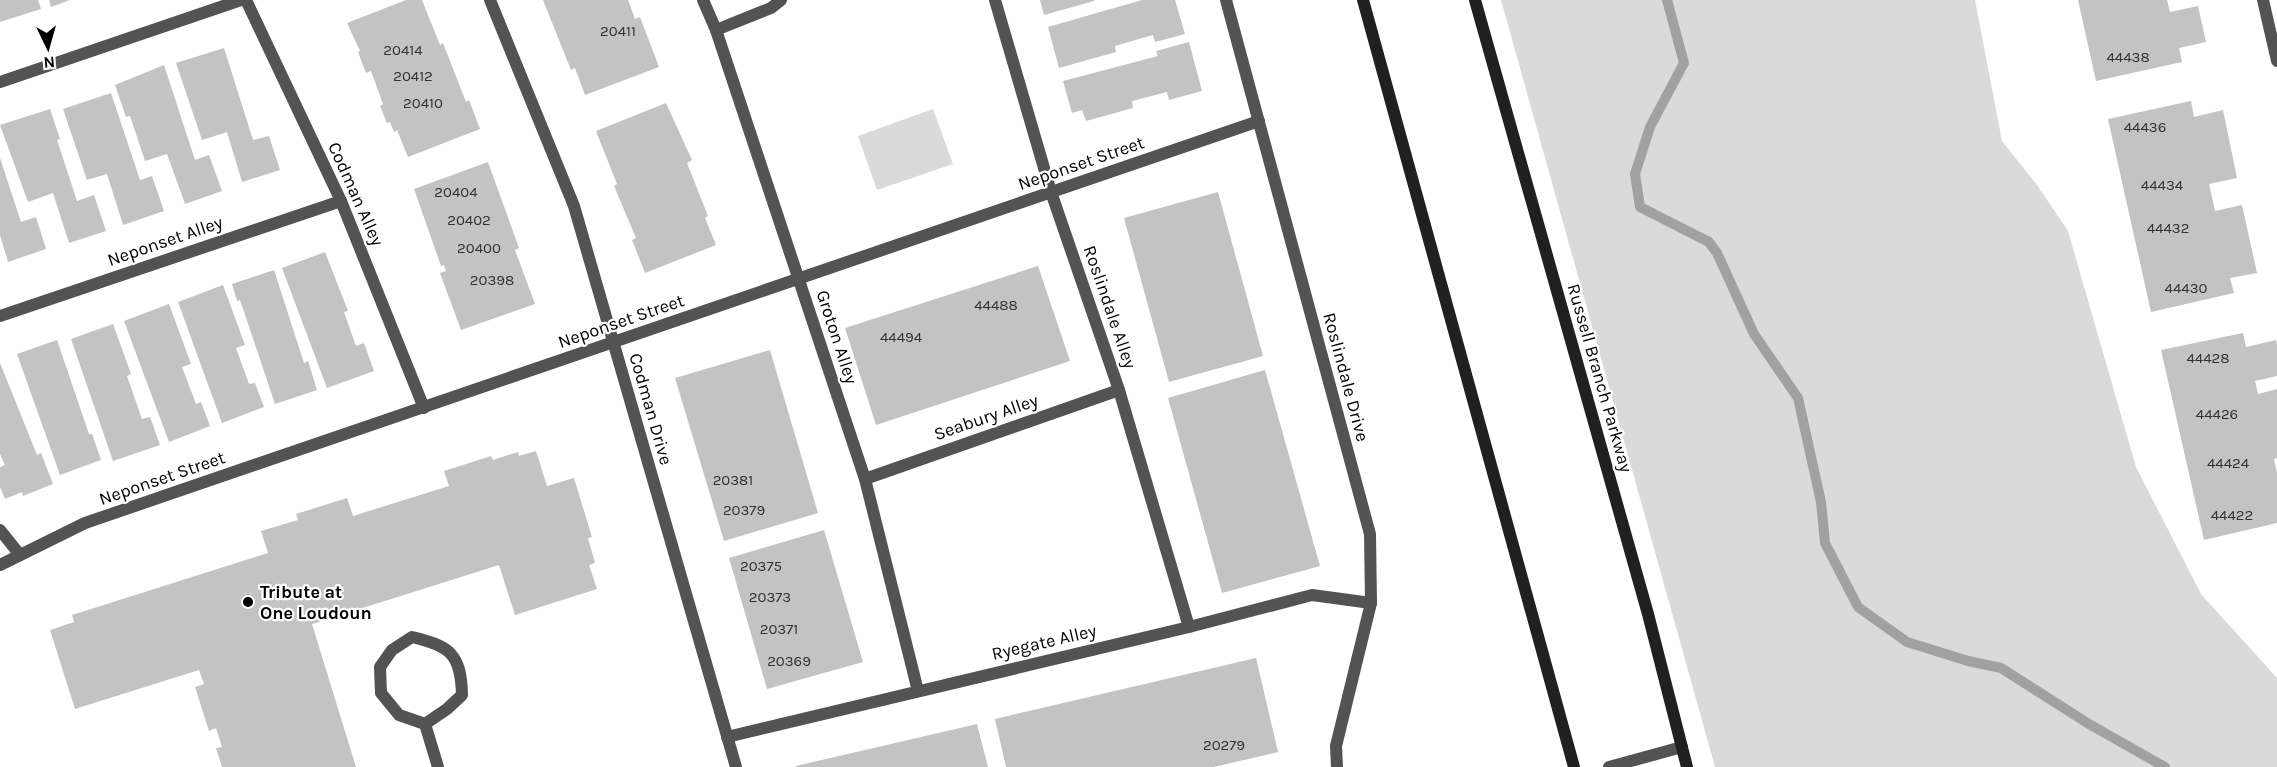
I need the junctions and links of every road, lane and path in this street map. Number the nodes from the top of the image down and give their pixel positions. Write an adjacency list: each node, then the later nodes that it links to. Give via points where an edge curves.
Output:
1 (241, 0): 13 (street)
2 (246, 0): 16 (street, Codman Alley)
3 (490, 0): 19 (street, Codman Drive, via 574,206)
4 (703, 0): 11 (street, Groton Alley)
5 (781, 0): 11 (street, via 771,8)
6 (995, 0): 15 (street, Roslindale Alley)
7 (1226, 0): 14 (street, Roslindale Drive)
8 (1363, 0): 35 (main road)
9 (1475, 0): 31 (main road, Russell Branch Parkway, via 1645,602)
10 (2263, 0): 12 (street)
11 (716, 30): 17 (street, Groton Alley)
12 (2277, 61)
13 (0, 82)
14 (1259, 122): 15 (street, Neponset Street); 26 (street, Roslindale Drive, via 1370,534)
15 (1052, 192): 17 (street, Neponset Street); 20 (street, Roslindale Alley)
16 (341, 201): 18 (street, Neponset Alley); 21 (street, Codman Alley)
17 (799, 279): 19 (street, Neponset Street); 22 (street, Groton Alley)
18 (0, 316)
19 (614, 343): 21 (street, Neponset Street); 30 (street, Codman Drive)
20 (1119, 390): 22 (street, Seabury Alley); 27 (street, Roslindale Alley)
21 (424, 408): 24 (street, Neponset Street, via 85,523)
22 (865, 479): 28 (street, Groton Alley)
23 (0, 530): 24 (street)
24 (20, 555): 25 (street, Neponset Street)
25 (0, 565)
26 (1371, 603): 27 (street, Ryegate Alley, via 1312,595); 34 (street, Roslindale Drive, via 1336,746)
27 (1189, 627): 28 (street, Ryegate Alley)
28 (918, 691): 30 (street, Ryegate Alley)
29 (425, 724): 29 (street, via 399,715 381,693 380,667 392,650 412,637 439,644 453,656 462,674 462,695); 32 (street)
30 (727, 737): 33 (street, Codman Drive)
31 (1682, 747): 36 (street); 37 (main road, Russell Branch Parkway)
32 (438, 767)
33 (736, 767)
34 (1337, 767)
35 (1574, 767)
36 (1609, 767)
37 (1687, 767)

